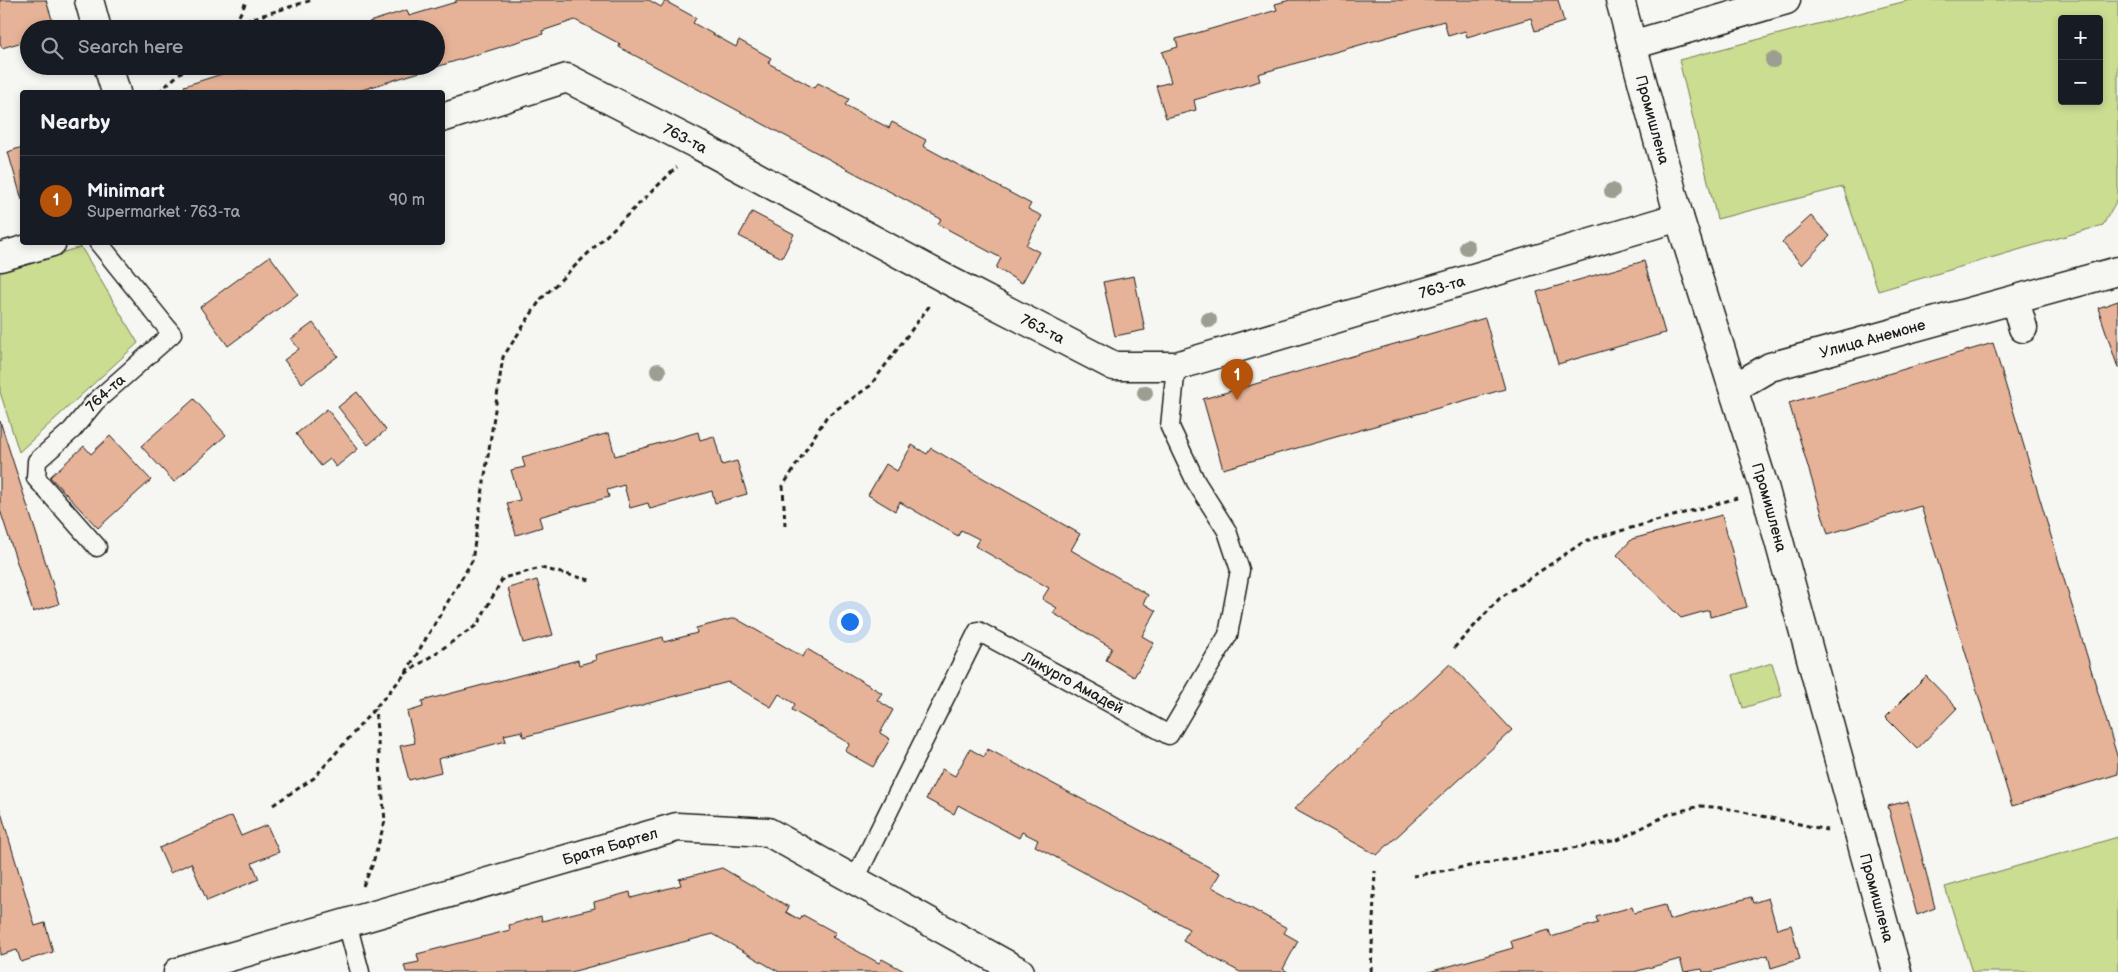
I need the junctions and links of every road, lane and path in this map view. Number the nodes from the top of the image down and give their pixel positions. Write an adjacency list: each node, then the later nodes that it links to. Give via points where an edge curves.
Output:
1 (89, 0): 6 (street)
2 (247, 0): 7 (path)
3 (312, 0): 8 (path)
4 (1620, 0): 9 (street, Промишлена)
5 (1786, 0): 9 (street)
6 (95, 20)
7 (236, 20)
8 (247, 20)
9 (1632, 45): 16 (street, Промишлена)
10 (111, 75): 12 (street)
11 (178, 75): 13 (path)
12 (115, 90)
13 (161, 90)
14 (445, 117): 15 (street, 763-та, via 567,78)
15 (698, 145): 21 (street, 763-та); 31 (path, via 541,299 503,357 472,561)
16 (1679, 217): 24 (street, 763-та); 25 (street, Промишлена)
17 (42, 245): 19 (street)
18 (100, 245): 28 (lane, 764-та, via 172,334 36,460 36,478)
19 (0, 257)
20 (2118, 271): 22 (street, Улица Анемоне)
21 (948, 280): 24 (street, 763-та, via 1114,366); 27 (path, via 870,386 827,416 783,486)
22 (2015, 300): 23 (street); 25 (street, Улица Анемоне, via 1770,367)
23 (2023, 328)
24 (1176, 366): 37 (lane, Ликурго Амадей, via 1170,427 1196,482 1227,531 1240,570 1228,635 1169,735 978,632)
25 (1734, 388): 26 (street, Промишлена)
26 (1765, 490): 30 (path, via 1585,540 1500,598); 34 (street, Промишлена)
27 (784, 526)
28 (97, 547)
29 (590, 580): 31 (path, via 541,568 503,578 477,625)
30 (1454, 648)
31 (405, 674): 32 (path)
32 (375, 708): 33 (path, via 314,778); 38 (path, via 385,821 372,866)
33 (273, 805)
34 (1860, 837): 36 (path, via 1726,808 1700,806 1669,814 1618,840); 39 (street, Промишлена)
35 (1375, 871): 43 (path)
36 (1413, 876)
37 (854, 879): 38 (street, Братя Бартел, via 768,832 678,827); 42 (street, Братя Бартел)
38 (347, 923): 40 (street, Братя Бартел); 41 (lane)
39 (1893, 971)
40 (178, 972)
41 (360, 972)
42 (1020, 972)
43 (1371, 972)

